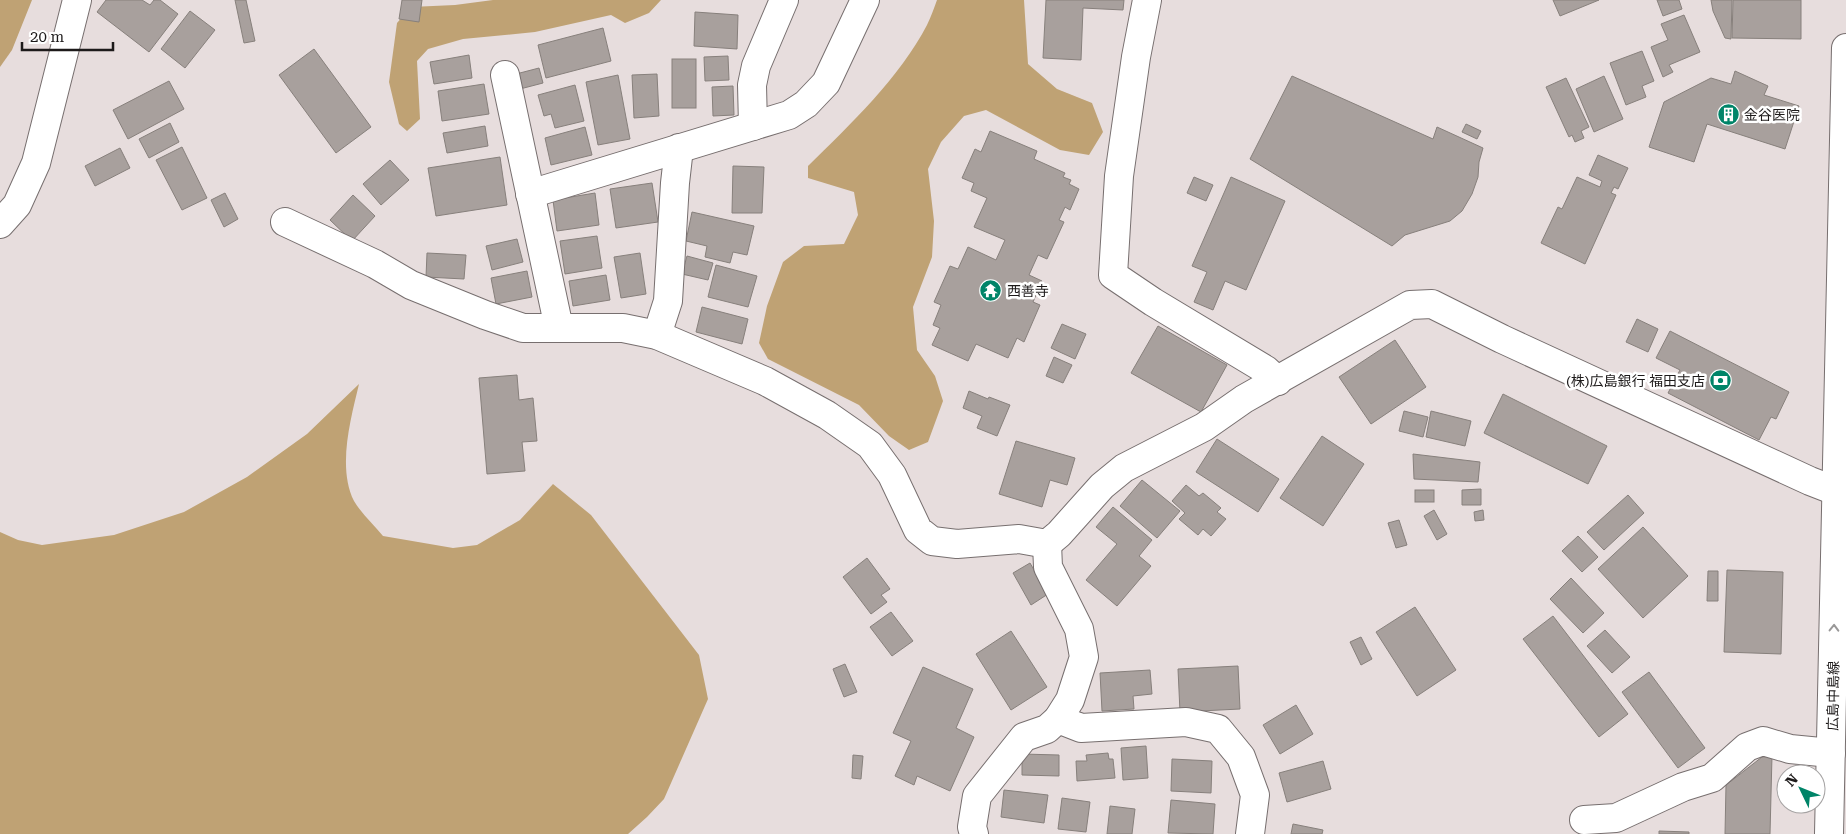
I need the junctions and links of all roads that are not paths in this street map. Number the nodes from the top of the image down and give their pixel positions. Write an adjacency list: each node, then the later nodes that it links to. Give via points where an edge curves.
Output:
1 (77, 0): 11 (street, via 36,163 17,205)
2 (784, 0): 7 (street, via 756,66 752,85)
3 (865, 0): 7 (street, via 826,83 790,115)
4 (1147, 0): 14 (street, via 1119,176 1114,275 1266,370)
5 (1846, 48): 15 (street, 広島中島線)
6 (506, 75): 9 (street)
7 (753, 126): 8 (street)
8 (679, 148): 9 (street); 13 (street, via 668,301)
9 (530, 194): 12 (street)
10 (285, 222): 12 (street, via 375,264 411,285 485,315 523,328)
11 (0, 224)
12 (559, 328): 13 (street, via 623,328)
13 (657, 335): 16 (street, via 765,381 826,415 870,445 892,475 918,530 932,541 957,544 1019,539)
14 (1278, 381): 15 (street, via 1410,305 1432,304 1800,477); 16 (street, via 1244,399 1204,427 1124,468 1102,486)
15 (1841, 493): 17 (street, 広島中島線, one-way to 15)
16 (1047, 544): 18 (street, via 1048,567 1079,629 1084,657 1070,700)
17 (1840, 663): 19 (street, 広島中島線)
18 (1058, 719): 21 (street, via 1046,730 1024,737 977,796 972,827); 22 (street, via 1081,728 1186,722 1218,729 1240,757 1255,795)
19 (1831, 753): 20 (street, via 1790,749 1763,741 1747,747 1712,778 1683,787 1616,818); 23 (street, 広島中島線)
20 (1584, 820)
21 (974, 834)
22 (1250, 834)
23 (1830, 834)

